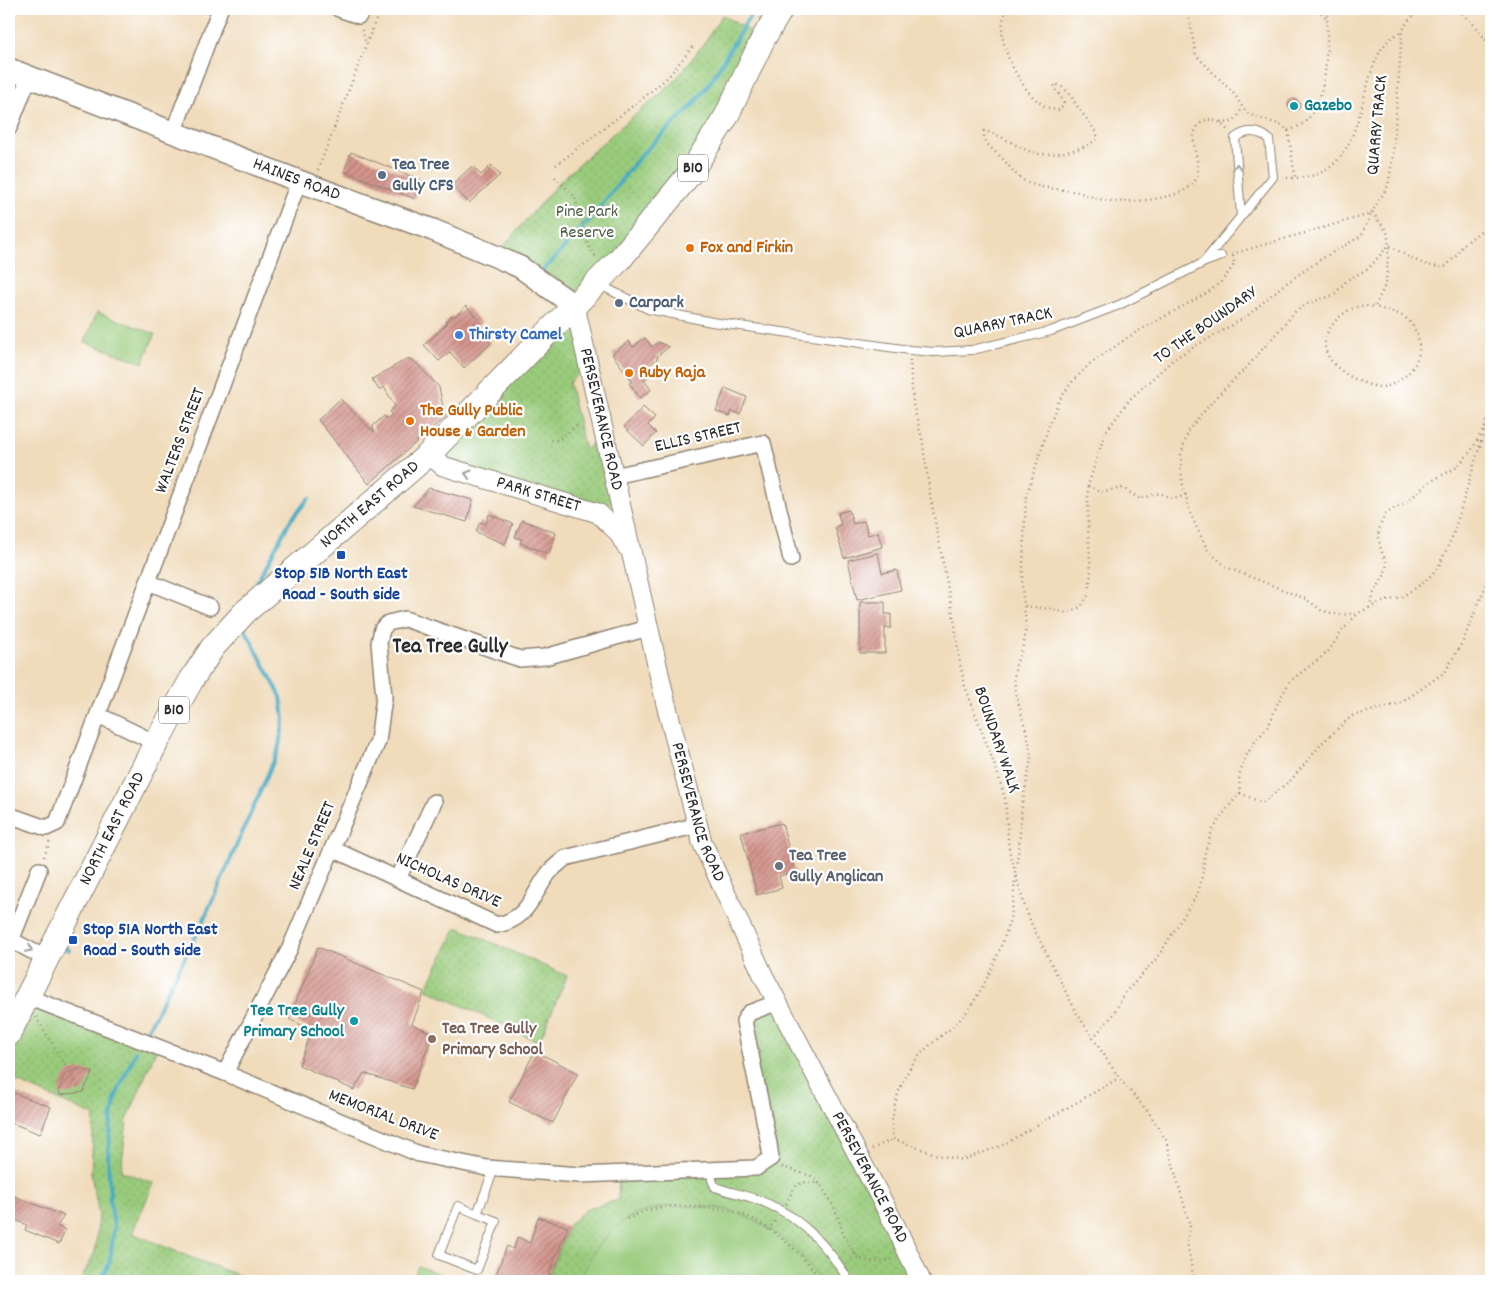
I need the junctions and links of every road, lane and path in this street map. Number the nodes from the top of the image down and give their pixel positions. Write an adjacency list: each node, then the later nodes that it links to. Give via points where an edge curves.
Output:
1 (220, 9): 26 (street)
2 (339, 9): 13 (street)
3 (380, 9): 30 (path)
4 (781, 9): 38 (main road, NORTH EAST ROAD / B10, via 726,117 693,167)
5 (1006, 9): 23 (path, via 1002,37 1012,68 1023,84 1044,106 1053,110 1060,110 1064,104 1054,88 1055,84 1062,87 1096,130 1098,138 1081,149 1036,153 984,130 988,145 1023,180 1043,188 1128,202 1182,191 1197,178 1194,137 1198,126 1207,119)
6 (1187, 9): 22 (path, via 1196,55)
7 (1318, 9): 14 (path)
8 (1327, 9): 14 (path)
9 (1417, 9): 12 (path)
10 (1423, 9): 12 (path)
11 (1453, 9): 17 (path, via 1465,15)
12 (1416, 13): 15 (path)
13 (359, 16)
14 (1327, 19): 25 (path, via 1325,74 1318,103 1298,128)
15 (1402, 32): 25 (path, via 1384,44 1376,59 1354,132 1332,166 1312,176 1295,177); 31 (path, QUARRY TRACK, via 1388,186)
16 (1491, 32): 17 (path)
17 (1486, 40): 19 (path)
18 (693, 46): 28 (path, via 668,76 642,99)
19 (1491, 49)
20 (9, 69): 21 (main road, HAINES ROAD)
21 (29, 77): 24 (street); 26 (main road, HAINES ROAD)
22 (1243, 107): 23 (path, via 1230,123); 25 (path, via 1255,117 1280,124)
23 (1220, 122): 27 (path)
24 (9, 128)
25 (1288, 130)
26 (173, 132): 30 (main road, HAINES ROAD)
27 (1235, 138): 32 (lane, one-way to 27); 32 (lane, QUARRY TRACK, via 1241,133 1256,131 1264,134 1269,139 1274,177)
28 (556, 165)
29 (555, 177): 38 (path, via 575,196 588,245)
30 (305, 183): 39 (main road, HAINES ROAD, via 433,230 520,267); 55 (street, WALTERS STREET)
31 (1372, 212): 34 (path, via 1387,232); 35 (path); 48 (path, TO THE BOUNDARY, via 1362,236 1302,272 1246,317 1175,358 1130,399 1105,433)
32 (1241, 216): 37 (lane, QUARRY TRACK)
33 (1491, 223): 34 (path, via 1462,245 1445,267 1424,264)
34 (1389, 245): 40 (path, via 1386,283); 49 (path, via 1368,269 1347,280 1334,295 1309,303 1295,312 1234,381 1216,396 1188,431 1181,455)
35 (1233, 254): 36 (path); 56 (path, via 1234,265 1222,281 1207,293 1133,334 1090,364 1071,383 1059,402 1026,496 1022,586)
36 (1221, 256): 37 (lane)
37 (1203, 263): 41 (lane, QUARRY TRACK, via 1119,305 1051,331 972,350)
38 (602, 278): 39 (main road, NORTH EAST ROAD / B10); 41 (lane, QUARRY TRACK, via 648,309 712,322)
39 (575, 306): 46 (main road, NORTH EAST ROAD / B10); 47 (street, PERSEVERANCE ROAD)
40 (1375, 307): 40 (path, via 1405,317 1412,324 1418,340 1418,357 1412,369 1388,387 1366,383 1341,371 1324,345 1336,320 1349,310 1361,305)
41 (910, 350): 70 (path, BOUNDARY WALK, via 913,404 922,438 960,664 1004,798 1009,850)
42 (1491, 410): 43 (path)
43 (1488, 422): 58 (path, via 1453,535 1438,568 1422,584 1401,597); 58 (path, via 1458,467 1428,483 1406,503 1385,515 1378,535 1388,564)
44 (579, 424): 45 (path, via 560,440)
45 (550, 440)
46 (429, 454): 51 (street, PARK STREET, one-way to 46, via 444,466); 62 (main road, NORTH EAST ROAD / B10, via 245,612 213,647)
47 (614, 476): 50 (street, PERSEVERANCE ROAD); 53 (street, ELLIS STREET, via 762,443)
48 (1088, 486): 49 (path, via 1098,492 1122,488 1140,499 1160,493 1172,499); 56 (path, TO THE BOUNDARY, via 1089,594 1081,607 1067,613)
49 (1186, 495): 59 (path, via 1190,513 1207,549 1226,567 1306,599 1321,610 1339,614)
50 (618, 497): 51 (street, via 611,507); 52 (street, PERSEVERANCE ROAD)
51 (598, 513): 52 (street, PARK STREET, via 618,532)
52 (632, 556): 60 (street, PERSEVERANCE ROAD)
53 (791, 559)
54 (1491, 560): 63 (path, via 1484,590 1463,641 1445,672 1401,703 1352,716 1323,742 1292,780 1262,803)
55 (148, 582): 57 (street); 61 (street, WALTERS STREET)
56 (1025, 606): 70 (path, via 1024,643 1014,678 1030,759)
57 (210, 607)
58 (1369, 608): 59 (path)
59 (1358, 613): 63 (path, via 1328,652 1290,681 1269,725 1245,758)
60 (648, 628): 67 (street, PERSEVERANCE ROAD); 68 (street, NEALE STREET, via 545,657 520,658 405,619 388,623 382,629 380,643 384,697 378,741)
61 (98, 715): 62 (street); 66 (street, WALTERS STREET)
62 (156, 743): 73 (main road, NORTH EAST ROAD / B10)
63 (1240, 793): 77 (path, via 1212,831 1198,894 1157,958 1125,993 1112,1016)
64 (434, 802): 71 (street)
65 (9, 815): 66 (street, via 46,828)
66 (57, 823): 69 (path)
67 (698, 825): 71 (street, NICHOLAS DRIVE, via 566,858 549,872 524,912 510,923 497,926); 75 (street, PERSEVERANCE ROAD, via 702,842)
68 (332, 849): 71 (street, NICHOLAS DRIVE); 78 (street, NEALE STREET, via 290,948)
69 (39, 870): 72 (street)
70 (1015, 873): 77 (path, via 1032,925 1076,1012); 81 (path, BOUNDARY WALK, via 1012,914 997,955 964,1015 918,1056 898,1090 891,1127)
71 (398, 879)
72 (10, 943): 73 (street, one-way to 73)
73 (47, 959): 74 (main road, NORTH EAST ROAD / B10)
74 (28, 997): 76 (main road, NORTH EAST ROAD / B10); 78 (street, MEMORIAL DRIVE); 80 (path, via 31,1009)
75 (778, 1002): 82 (street, PERSEVERANCE ROAD); 83 (street, via 749,1012 744,1021 769,1144 770,1158)
76 (9, 1034)
77 (1093, 1038): 79 (path)
78 (225, 1073): 84 (street, MEMORIAL DRIVE, via 419,1154)
79 (1119, 1078): 81 (path, via 1001,1146 962,1160); 95 (path, via 1149,1113 1166,1140 1190,1226 1187,1242)
80 (78, 1086)
81 (893, 1139): 82 (path)
82 (858, 1156): 91 (street, PERSEVERANCE ROAD)
83 (756, 1168): 85 (street, MEMORIAL DRIVE); 86 (path, via 776,1166 789,1169 811,1176)
84 (494, 1169): 85 (street, MEMORIAL DRIVE, via 579,1176); 88 (lane)
85 (711, 1170): 87 (lane, via 715,1187 768,1203)
86 (821, 1185): 87 (path, via 796,1184); 91 (path, via 835,1209 844,1236 857,1256 879,1262)
87 (782, 1212): 90 (path); 93 (lane, via 826,1247)
88 (477, 1214): 88 (lane, via 458,1206 440,1255 477,1270 496,1221)
89 (627, 1219): 90 (path, via 648,1210 688,1206 733,1212)
90 (768, 1230): 92 (path, via 791,1245)
91 (909, 1256): 94 (street, PERSEVERANCE ROAD)
92 (821, 1281)
93 (849, 1281)
94 (921, 1281)
95 (1194, 1281)

